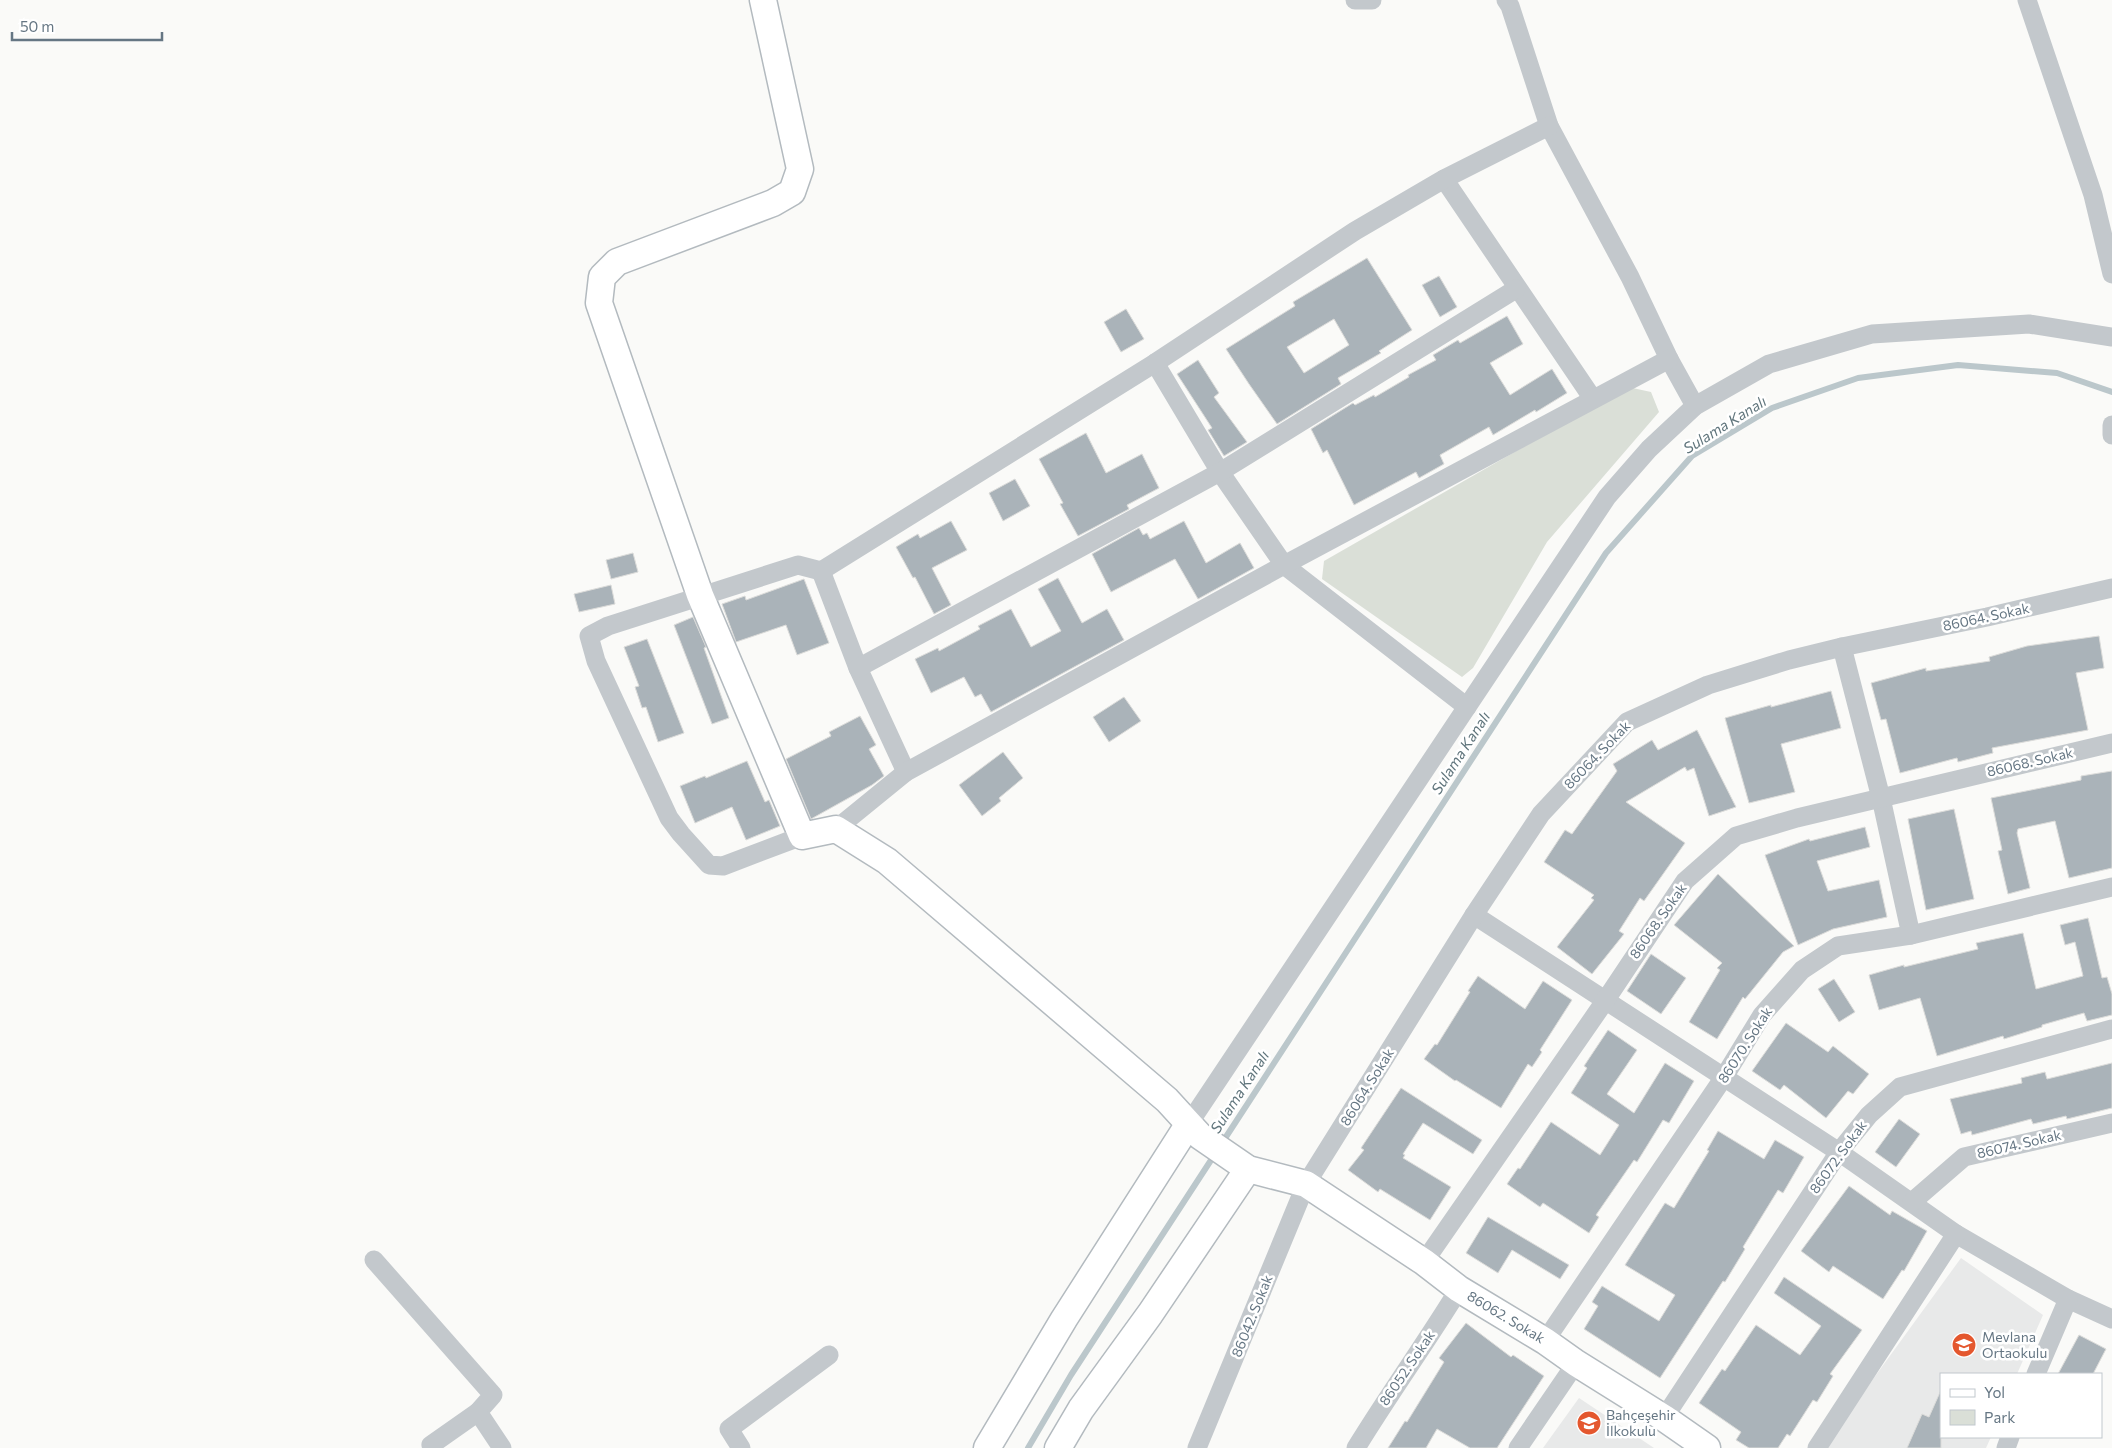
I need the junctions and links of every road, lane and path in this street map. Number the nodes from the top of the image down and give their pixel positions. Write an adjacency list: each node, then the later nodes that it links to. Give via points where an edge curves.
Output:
1 (763, 0): 21 (main road, via 800,169 792,192 773,203 617,262 602,277 599,302)
2 (1355, 0): 3 (street)
3 (1372, 0)
4 (1506, 0): 6 (street)
5 (2027, 0): 8 (street, via 2094,195)
6 (1549, 126): 7 (street); 11 (street, via 1630,277)
7 (1444, 179): 9 (street); 12 (street, via 1355,231)
8 (2112, 274)
9 (1516, 289): 13 (street); 17 (street)
10 (2112, 336): 14 (street, via 2029,324 1872,334 1768,364)
11 (1669, 360): 13 (street); 14 (street)
12 (1155, 363): 17 (street); 19 (street)
13 (1592, 399): 18 (street)
14 (1695, 406): 24 (street, via 1649,449 1607,497)
15 (2112, 425): 16 (street)
16 (2112, 433)
17 (1220, 472): 18 (street); 23 (street)
18 (1284, 565): 24 (street); 26 (street)
19 (821, 571): 21 (street, via 798,565); 23 (street)
20 (2112, 588): 22 (street, 86064. Sokak)
21 (700, 596): 29 (main road); 29 (street, via 608,626 589,636 596,661 669,818 709,864 723,866)
22 (1842, 646): 27 (street); 31 (street, 86064. Sokak, via 1708,685 1627,722 1541,814)
23 (858, 668): 26 (street)
24 (1467, 708): 37 (street)
25 (2112, 743): 27 (street, 86068. Sokak)
26 (906, 772): 28 (street)
27 (1881, 798): 32 (street); 33 (street, 86068. Sokak, via 1736,836 1685,881)
28 (836, 829): 29 (main road); 37 (main road, 86062. Sokak, via 887,862 1167,1100)
29 (802, 836)
30 (2112, 887): 32 (street, 86070. Sokak)
31 (1474, 915): 33 (street); 40 (street, 86064. Sokak)
32 (1911, 935): 35 (street, 86070. Sokak, via 1838,946 1802,970 1762,1015)
33 (1605, 1001): 35 (street); 44 (street, 86068. Sokak)
34 (2112, 1029): 38 (street, 86072. Sokak, via 1900,1087 1869,1115)
35 (1724, 1077): 38 (street); 48 (street, 86070. Sokak)
36 (2112, 1123): 41 (street, 86074. Sokak, via 1964,1157)
37 (1194, 1131): 39 (main road, 86062. Sokak); 57 (main road, via 1064,1319)
38 (1839, 1152): 41 (street); 53 (street, 86072. Sokak)
39 (1243, 1165): 40 (main road, 86062. Sokak); 58 (main road, via 1150,1314 1081,1409)
40 (1306, 1184): 44 (main road, 86062. Sokak); 59 (street, 86042. Sokak)
41 (1912, 1202): 42 (street)
42 (1956, 1234): 46 (street); 63 (street)
43 (374, 1260): 52 (street, via 493,1395)
44 (1424, 1262): 45 (main road, 86062. Sokak)
45 (1459, 1289): 48 (main road, 86062. Sokak); 60 (street, 86052. Sokak)
46 (2068, 1299): 47 (street); 51 (street)
47 (2112, 1320)
48 (1545, 1341): 50 (main road, 86062. Sokak)
49 (829, 1356): 56 (street, via 729,1429)
50 (1576, 1364): 53 (main road, 86062. Sokak); 61 (street)
51 (2036, 1373)
52 (478, 1412): 54 (street, via 431,1445); 55 (street)
53 (1664, 1418): 62 (main road, 86062. Sokak)
54 (432, 1448)
55 (502, 1448)
56 (741, 1448)
57 (987, 1448)
58 (1058, 1448)
59 (1197, 1448)
60 (1356, 1448)
61 (1518, 1448)
62 (1707, 1448)
63 (1816, 1448)

